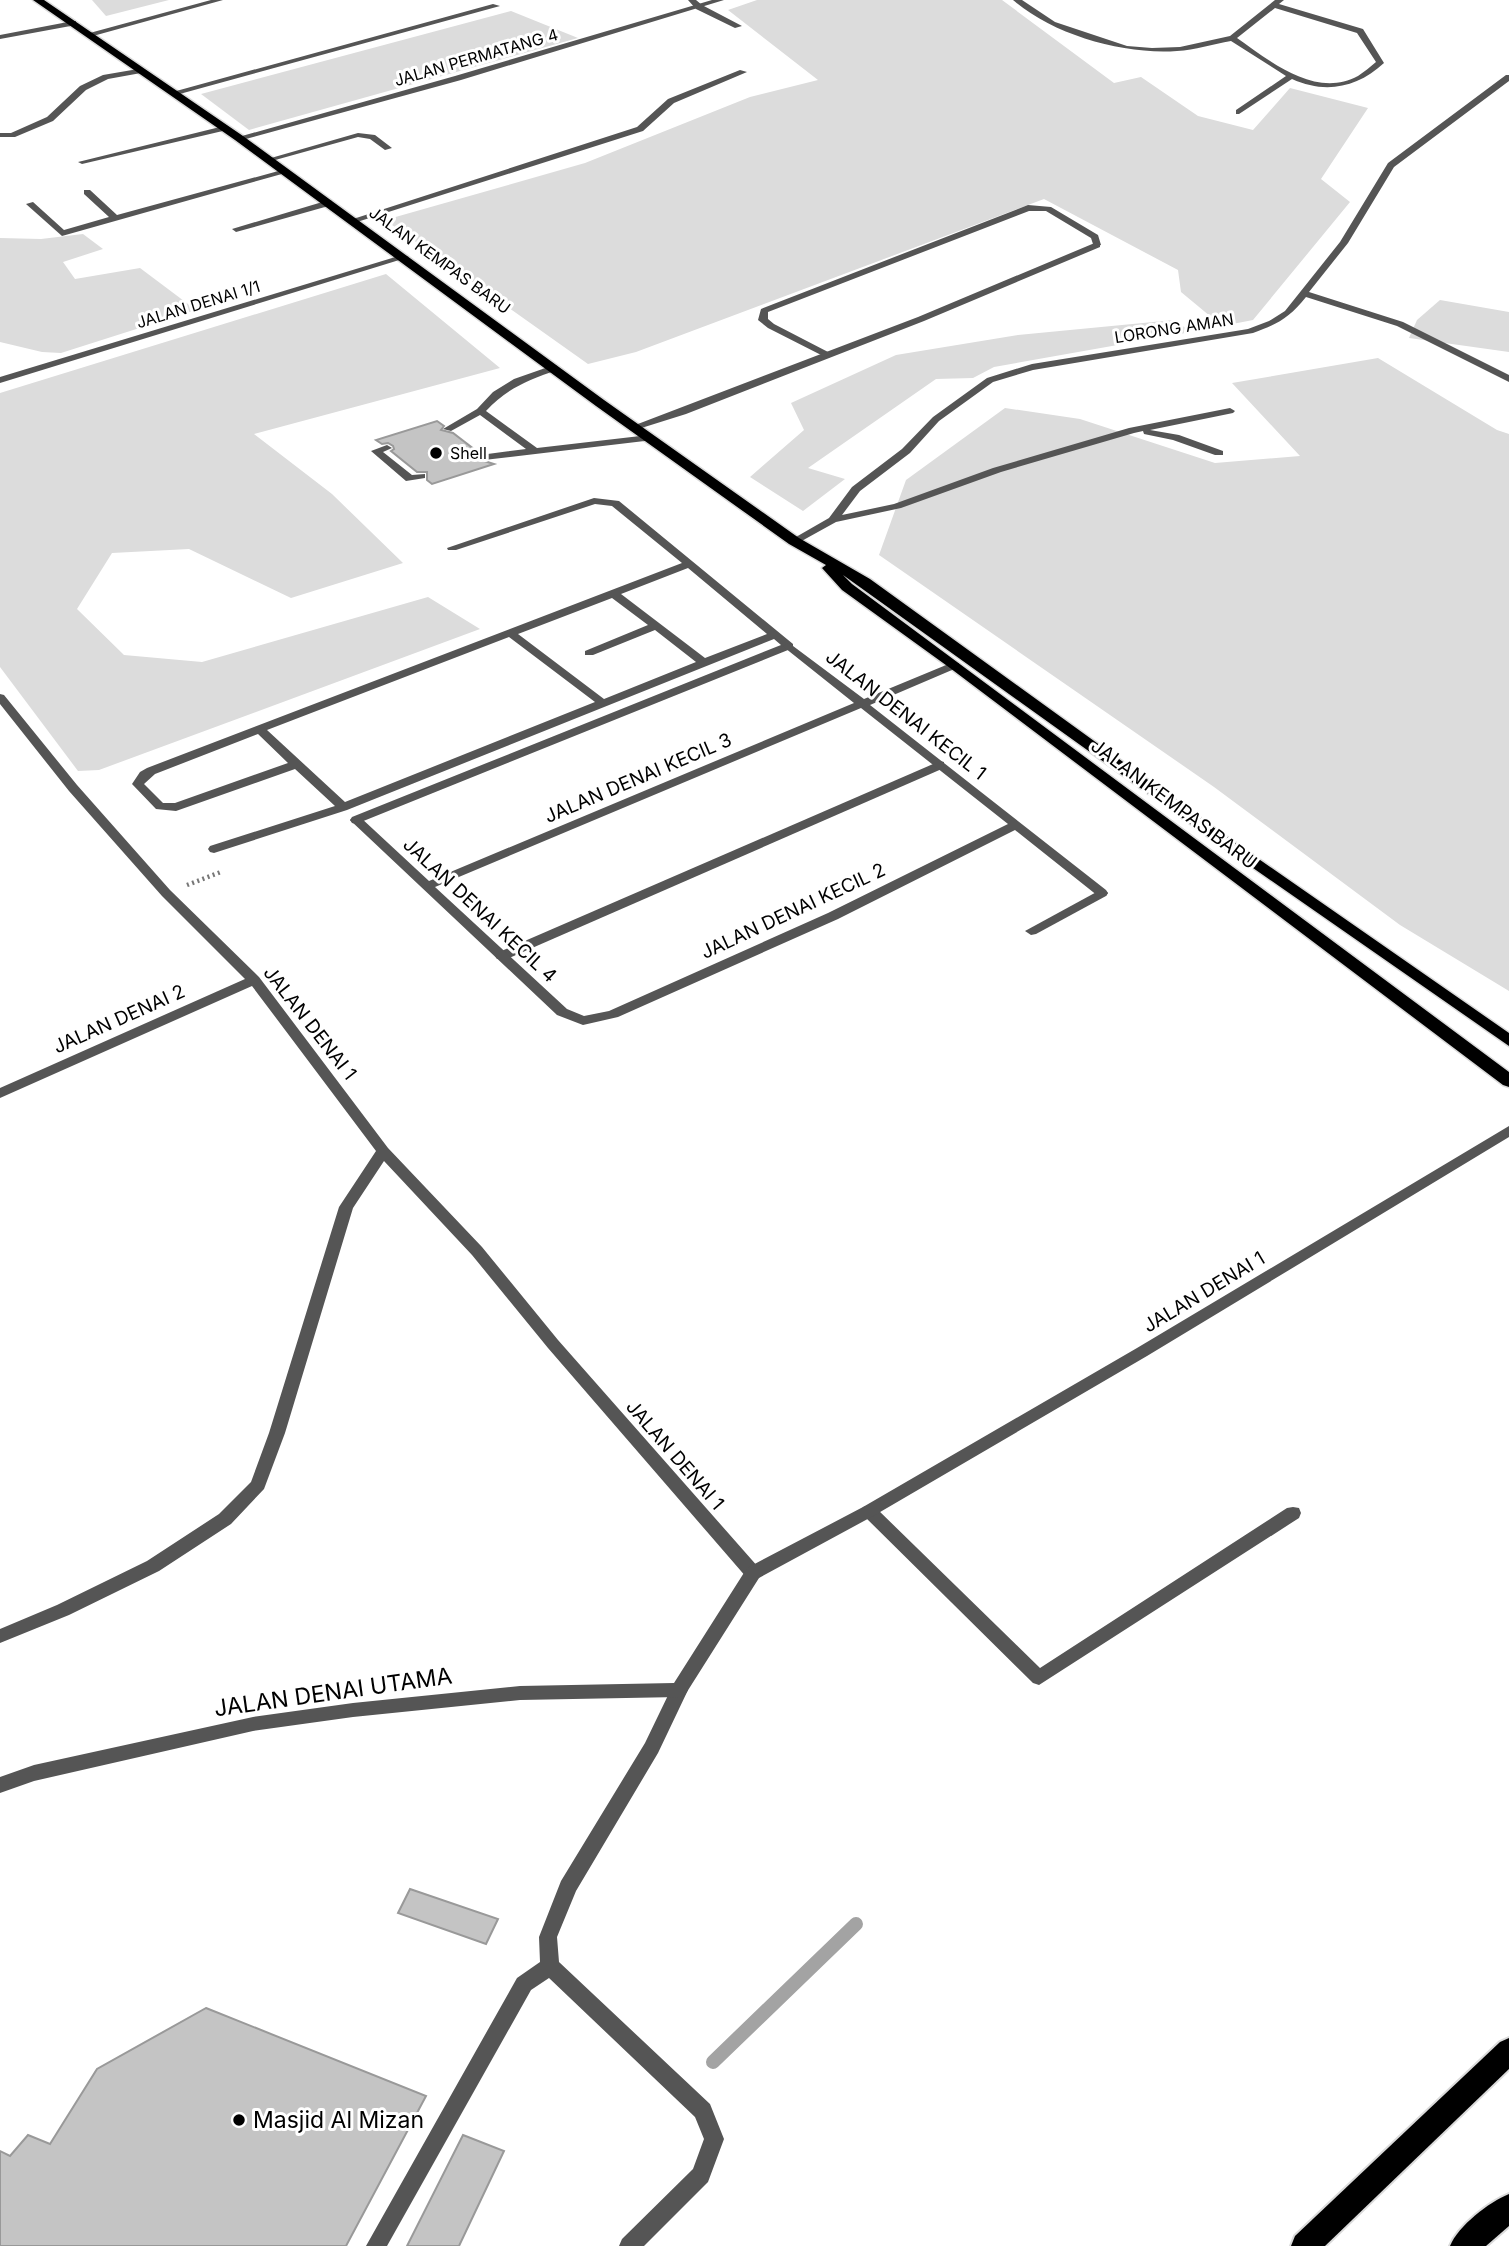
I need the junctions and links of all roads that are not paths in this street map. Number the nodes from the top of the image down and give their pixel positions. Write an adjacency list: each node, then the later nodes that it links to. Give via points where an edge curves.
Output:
1 (38, 0): 9 (main road, JALAN KEMPAS BARU)
2 (219, 0): 11 (street)
3 (692, 0): 8 (street)
4 (720, 0): 8 (street, JALAN PERMATANG 4)
5 (1017, 0): 13 (street, via 1052,24 1126,47 1180,49)
6 (1277, 2): 13 (street); 16 (street, via 1360,31 1380,63 1351,84 1324,87)
7 (496, 5): 18 (street)
8 (699, 7): 10 (street); 22 (street, JALAN PERMATANG 4)
9 (73, 23): 11 (main road, JALAN KEMPAS BARU); 12 (street)
10 (738, 26)
11 (90, 34): 14 (main road, JALAN KEMPAS BARU)
12 (0, 37)
13 (1232, 38): 16 (street)
14 (138, 71): 18 (main road, JALAN KEMPAS BARU); 21 (street, via 106,77 83,88 50,119 12,135)
15 (743, 72): 31 (street, via 671,101 640,128)
16 (1289, 77): 19 (street)
17 (1509, 77): 34 (street, LORONG AMAN, via 1391,164 1344,243)
18 (173, 93): 20 (main road, JALAN KEMPAS BARU)
19 (1239, 112)
20 (224, 128): 22 (main road, JALAN KEMPAS BARU); 25 (street)
21 (0, 135)
22 (239, 138): 24 (main road, JALAN KEMPAS BARU)
23 (388, 148): 24 (street, via 372,137 358,135)
24 (268, 160): 26 (main road, JALAN KEMPAS BARU)
25 (82, 162)
26 (285, 172): 28 (main road, JALAN KEMPAS BARU); 30 (street)
27 (87, 192): 30 (street)
28 (329, 203): 31 (main road, JALAN KEMPAS BARU); 32 (street)
29 (30, 204): 30 (street, via 62,233)
30 (116, 218)
31 (354, 220): 33 (main road, JALAN KEMPAS BARU)
32 (236, 229)
33 (405, 257): 36 (main road, JALAN KEMPAS BARU); 38 (street, JALAN DENAI 1/1)
34 (1303, 293): 37 (street, via 1400,324); 50 (street, LORONG AMAN, via 1285,316 1256,330 1032,367 990,380 936,419 906,451 856,489)
35 (827, 355): 35 (street, via 1097,245 1095,237 1048,209 1028,208 764,312 763,320 771,326); 41 (street)
36 (554, 368): 39 (street, via 517,381); 41 (main road, JALAN KEMPAS BARU)
37 (1509, 379)
38 (0, 380)
39 (480, 411): 42 (street); 46 (street)
40 (1230, 411): 43 (street)
41 (635, 427): 44 (main road, JALAN KEMPAS BARU)
42 (448, 429)
43 (1132, 430): 47 (street, via 1175,437); 50 (street, via 897,506)
44 (649, 438): 46 (street); 51 (main road, JALAN KEMPAS BARU)
45 (387, 449): 49 (street, via 376,451 410,479)
46 (536, 452): 48 (street)
47 (1219, 453)
48 (484, 457)
49 (421, 476)
50 (833, 520): 51 (street, LORONG AMAN)
51 (794, 541): 53 (main road, JALAN KEMPAS BARU)
52 (452, 548): 54 (street, JALAN DENAI KECIL 1, via 605,500 615,503)
53 (816, 556): 62 (main road, JALAN KEMPAS BARU, via 848,587); 77 (main road, JALAN KEMPAS BARU, via 865,582)
54 (687, 565): 55 (street); 58 (street, JALAN DENAI KECIL 1)
55 (613, 593): 56 (street); 57 (street)
56 (656, 626): 60 (street); 61 (street)
57 (510, 633): 65 (street); 66 (street)
58 (775, 635): 59 (street, JALAN DENAI KECIL 1); 61 (street)
59 (789, 646): 64 (street, JALAN DENAI KECIL 1); 72 (street, JALAN DENAI KECIL 4, via 356,820)
60 (589, 653)
61 (704, 663): 65 (street)
62 (955, 665): 64 (street, JALAN DENAI KECIL 3); 78 (main road, JALAN KEMPAS BARU)
63 (0, 697): 75 (street, JALAN DENAI 1, via 166,893)
64 (862, 702): 68 (street, JALAN DENAI KECIL 1); 72 (street, JALAN DENAI KECIL 3)
65 (603, 703): 69 (street)
66 (259, 729): 67 (street); 67 (street, via 150,771 138,784 154,803 176,807)
67 (296, 764): 69 (street)
68 (940, 765): 70 (street, JALAN DENAI KECIL 1); 74 (street)
69 (343, 807): 71 (street)
70 (1016, 825): 73 (street, JALAN DENAI KECIL 1, via 1102,893); 76 (street, JALAN DENAI KECIL 2, via 832,916 613,1014)
71 (214, 849)
72 (427, 886): 74 (street, JALAN DENAI KECIL 4)
73 (1031, 931)
74 (502, 956): 76 (street, JALAN DENAI KECIL 4, via 562,1012)
75 (254, 980): 79 (street, JALAN DENAI 2); 81 (street, JALAN DENAI 1)
76 (583, 1021)
77 (1509, 1041)
78 (1509, 1081)
79 (0, 1093)
80 (1509, 1131): 82 (street, JALAN DENAI 1)
81 (383, 1150): 84 (street, JALAN DENAI 1, via 477,1251); 85 (street, via 346,1207 258,1485 225,1519 153,1566)
82 (869, 1511): 83 (street, via 1038,1678); 84 (street, JALAN DENAI 1)
83 (1293, 1513)
84 (753, 1573): 86 (street)
85 (0, 1636)
86 (679, 1690): 87 (street, JALAN DENAI UTAMA, via 520,1693 253,1724 34,1773); 88 (street, via 652,1748 568,1887 548,1937)
87 (0, 1785)
88 (550, 1966): 91 (street, via 524,1984); 92 (street, via 703,2111 714,2139 701,2175)
89 (1509, 2051): 93 (highway)
90 (1509, 2208): 94 (highway)
91 (376, 2246)
92 (629, 2246)
93 (1306, 2246)
94 (1464, 2246)

